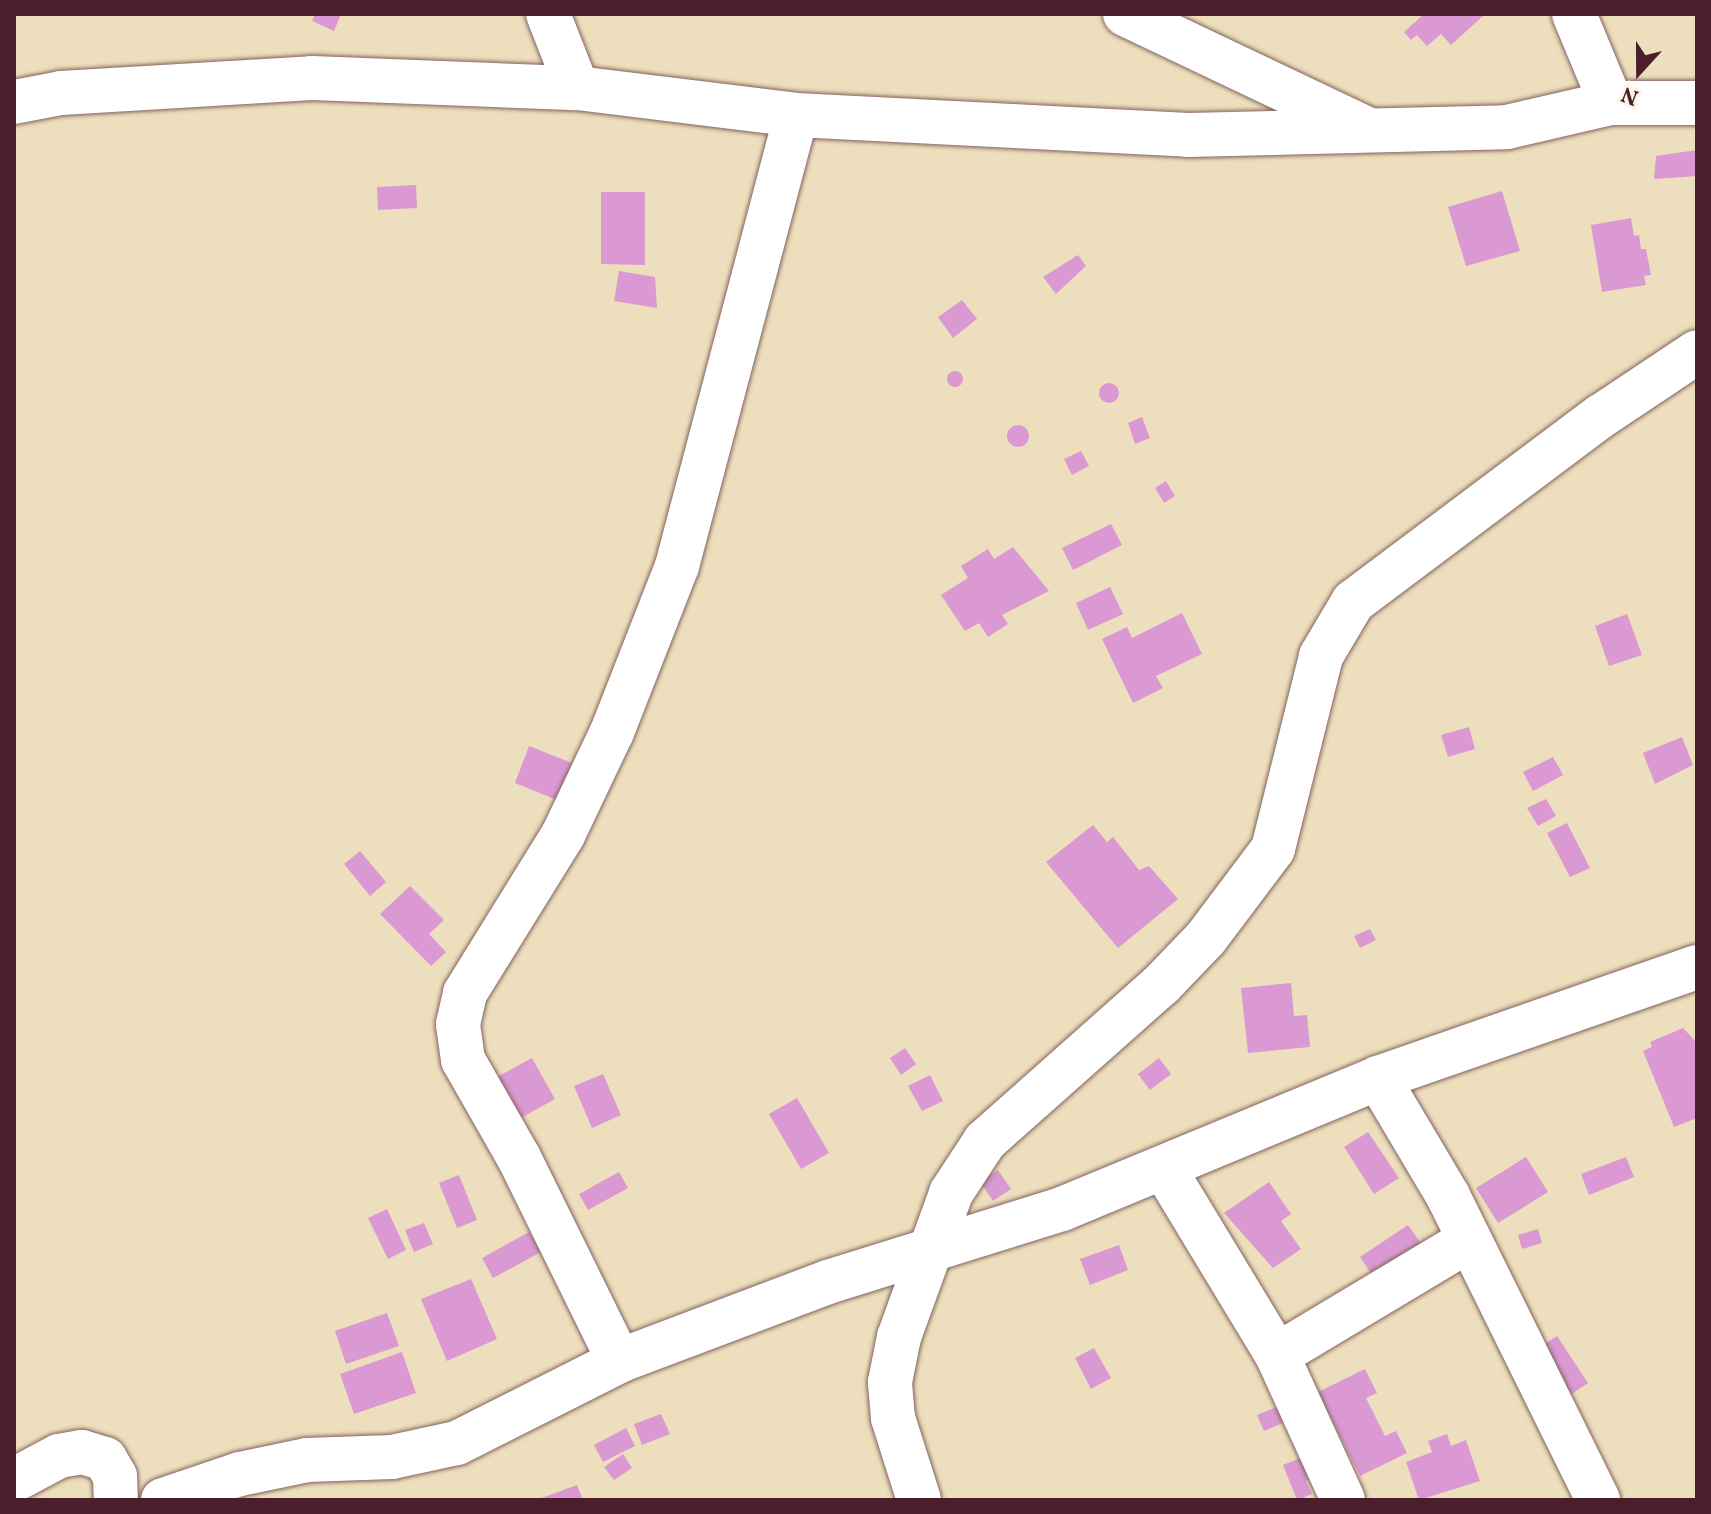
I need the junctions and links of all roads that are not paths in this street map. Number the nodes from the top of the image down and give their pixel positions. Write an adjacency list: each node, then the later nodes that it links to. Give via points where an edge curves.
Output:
1 (548, 14): 4 (street)
2 (1125, 14): 9 (street)
3 (1574, 14): 6 (street)
4 (577, 88): 5 (street, via 312,78 61,93); 8 (street)
5 (14, 102)
6 (1611, 103): 7 (street); 9 (street, via 1507,127)
7 (1697, 103)
8 (796, 115): 9 (street, via 1188,135); 17 (street, via 677,566 612,732 563,835 465,993 458,1024 463,1060 519,1158)
9 (1371, 130)
10 (1697, 352): 15 (street, via 1601,416 1353,602 1321,656 1273,849 1206,938 1161,985 985,1141 951,1193)
11 (1697, 967): 12 (street)
12 (1378, 1078): 13 (street, via 1247,1130); 14 (street)
13 (1165, 1170): 15 (street); 16 (street)
14 (1469, 1240): 16 (street); 23 (street)
15 (930, 1252): 17 (street, via 828,1282); 21 (street, via 899,1337 890,1382 893,1418)
16 (1277, 1355): 22 (street)
17 (619, 1361): 20 (street, via 457,1443 392,1457 307,1460 240,1474)
18 (14, 1480): 19 (street, via 59,1456 82,1452 105,1459 115,1476)
19 (116, 1500)
20 (163, 1500)
21 (919, 1500)
22 (1343, 1500)
23 (1598, 1500)

